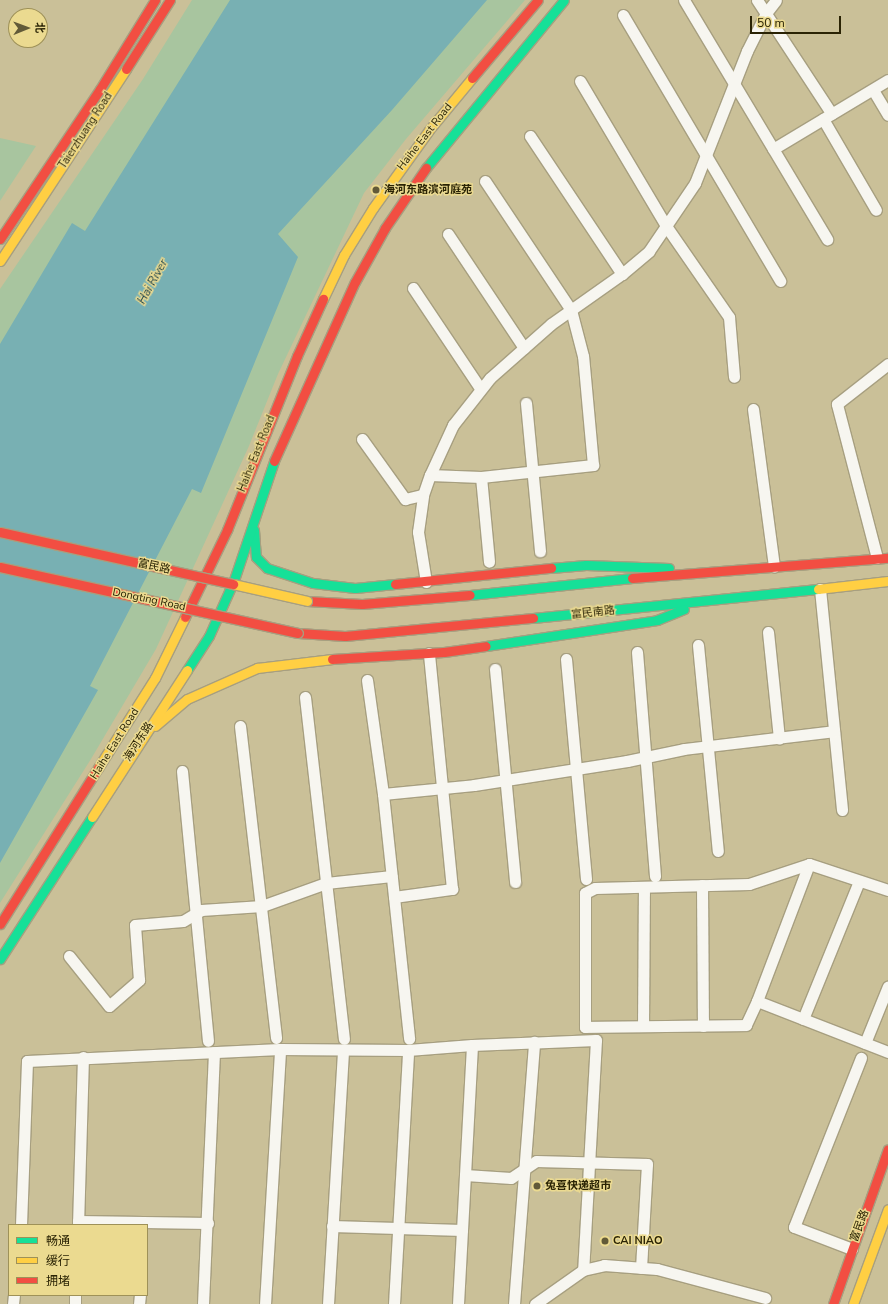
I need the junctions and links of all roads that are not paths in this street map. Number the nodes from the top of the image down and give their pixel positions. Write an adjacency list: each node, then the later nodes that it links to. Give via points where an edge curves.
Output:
1 (155, 0): 23 (main road, Taierzhuang Road, via 100,89)
2 (170, 0): 25 (main road, Taierzhuang Road, via 94,121)
3 (538, 0): 88 (main road, Haihe East Road, via 429,130 373,208 344,255 297,356 227,530 155,678)
4 (564, 0): 41 (main road, Haihe East Road, via 437,152 385,228 355,282 321,353 273,463)
5 (684, 0): 12 (street)
6 (757, 0): 8 (street)
7 (776, 0): 8 (street)
8 (766, 13): 12 (street); 15 (street)
9 (623, 15): 18 (street)
10 (888, 80): 13 (street)
11 (580, 81): 21 (street)
12 (735, 83): 17 (street); 18 (street)
13 (873, 90): 14 (street); 15 (street)
14 (888, 115)
15 (828, 117): 17 (street); 20 (street)
16 (530, 136): 26 (street)
17 (773, 149): 24 (street)
18 (706, 156): 21 (street, via 695,183); 27 (street)
19 (486, 181): 29 (street)
20 (876, 210)
21 (666, 226): 26 (street, via 649,251); 32 (street, via 728,317)
22 (448, 234): 30 (street)
23 (0, 238)
24 (827, 239)
25 (0, 261)
26 (622, 274): 29 (street)
27 (780, 281)
28 (413, 288): 33 (street)
29 (571, 310): 30 (street); 37 (street, via 583,356 592,465)
30 (524, 348): 33 (street)
31 (888, 364): 44 (street, via 837,404)
32 (734, 377)
33 (480, 388): 38 (street, via 453,425)
34 (526, 403): 37 (street)
35 (753, 409): 47 (street)
36 (362, 439): 40 (street, via 405,499)
37 (532, 472): 39 (street); 43 (street)
38 (430, 475): 39 (street); 40 (street)
39 (481, 477): 45 (street)
40 (423, 495): 50 (street, via 418,532)
41 (256, 514): 50 (main road, via 256,557 267,568 283,576 355,588); 65 (main road, 海河东路, via 234,580 209,636)
42 (0, 532): 48 (main road, 富民路, bridge, via 307,601 362,604 416,601)
43 (540, 551)
44 (882, 558): 47 (main road)
45 (489, 562)
46 (0, 567): 54 (main road, Dongting Road, bridge)
47 (774, 567): 48 (main road)
48 (696, 574): 50 (main road, via 645,566 586,565)
49 (888, 581): 51 (main road, 富民南路)
50 (426, 582)
51 (820, 589): 52 (main road, 富民南路); 63 (street)
52 (701, 602): 54 (main road, 富民南路, via 345,636); 57 (main road, via 657,620)
53 (768, 632): 64 (street)
54 (298, 633)
55 (698, 645): 66 (street)
56 (637, 652): 67 (street)
57 (429, 653): 65 (main road, via 316,660 257,668 187,699); 71 (street)
58 (566, 659): 68 (street)
59 (495, 669): 70 (street)
60 (367, 680): 72 (street)
61 (305, 697): 81 (street)
62 (240, 726): 86 (street)
63 (834, 731): 64 (street); 73 (street)
64 (779, 738): 66 (street)
65 (141, 739): 90 (main road, 海河东路)
66 (708, 746): 67 (street); 74 (street)
67 (644, 758): 68 (street); 77 (street)
68 (575, 769): 70 (street); 78 (street)
69 (182, 771): 87 (street)
70 (505, 780): 71 (street); 80 (street)
71 (443, 788): 72 (street); 85 (street, via 452,889)
72 (383, 794): 76 (street)
73 (842, 810)
74 (718, 851)
75 (809, 864): 79 (street); 82 (street, via 749,884); 92 (street)
76 (392, 876): 81 (street); 85 (street)
77 (655, 876)
78 (586, 878)
79 (859, 880): 84 (street); 93 (street)
80 (516, 882)
81 (326, 883): 86 (street); 97 (street)
82 (702, 886): 83 (street); 95 (street)
83 (644, 887): 94 (street); 94 (street, via 595,888 586,893 585,1027)
84 (888, 890)
85 (394, 897): 101 (street)
86 (262, 906): 87 (street, via 201,910); 96 (street)
87 (194, 914): 89 (street, via 184,921 135,925 139,980 109,1006); 98 (street)
88 (0, 924)
89 (69, 956)
90 (0, 959)
91 (888, 986): 100 (street)
92 (757, 1001): 93 (street); 95 (street, via 746,1025)
93 (803, 1019): 100 (street)
94 (643, 1026): 95 (street)
95 (703, 1026)
96 (276, 1038)
97 (344, 1039)
98 (208, 1041)
99 (534, 1042): 102 (street); 110 (street, via 596,1040); 111 (street)
100 (865, 1043): 106 (street)
101 (409, 1045): 102 (street); 104 (street); 120 (street)
102 (472, 1045): 112 (street)
103 (280, 1049): 104 (street); 105 (street); 127 (street)
104 (343, 1050): 118 (street)
105 (214, 1052): 107 (street); 116 (street)
106 (888, 1052)
107 (83, 1057): 114 (street); 117 (street, via 27,1061)
108 (860, 1058): 122 (street, via 794,1227)
109 (888, 1149): 122 (main road, 富民路)
110 (589, 1163): 111 (street, via 536,1161); 123 (street, via 647,1164); 124 (street)
111 (525, 1168): 112 (street, via 511,1178); 131 (street)
112 (465, 1175): 121 (street)
113 (888, 1209): 119 (main road, 富民路)
114 (78, 1223): 115 (street)
115 (142, 1223): 116 (street)
116 (208, 1223): 126 (street)
117 (21, 1224)
118 (332, 1226): 120 (street); 128 (street)
119 (885, 1226): 134 (main road, 富民路)
120 (397, 1228): 121 (street); 129 (street)
121 (462, 1230): 130 (street)
122 (852, 1249): 133 (main road, 富民路)
123 (641, 1268): 124 (street, via 604,1265); 125 (street, via 657,1269)
124 (583, 1270): 132 (street)
125 (765, 1298)
126 (203, 1304)
127 (265, 1304)
128 (328, 1304)
129 (394, 1304)
130 (458, 1304)
131 (514, 1304)
132 (535, 1304)
133 (833, 1304)
134 (853, 1304)

